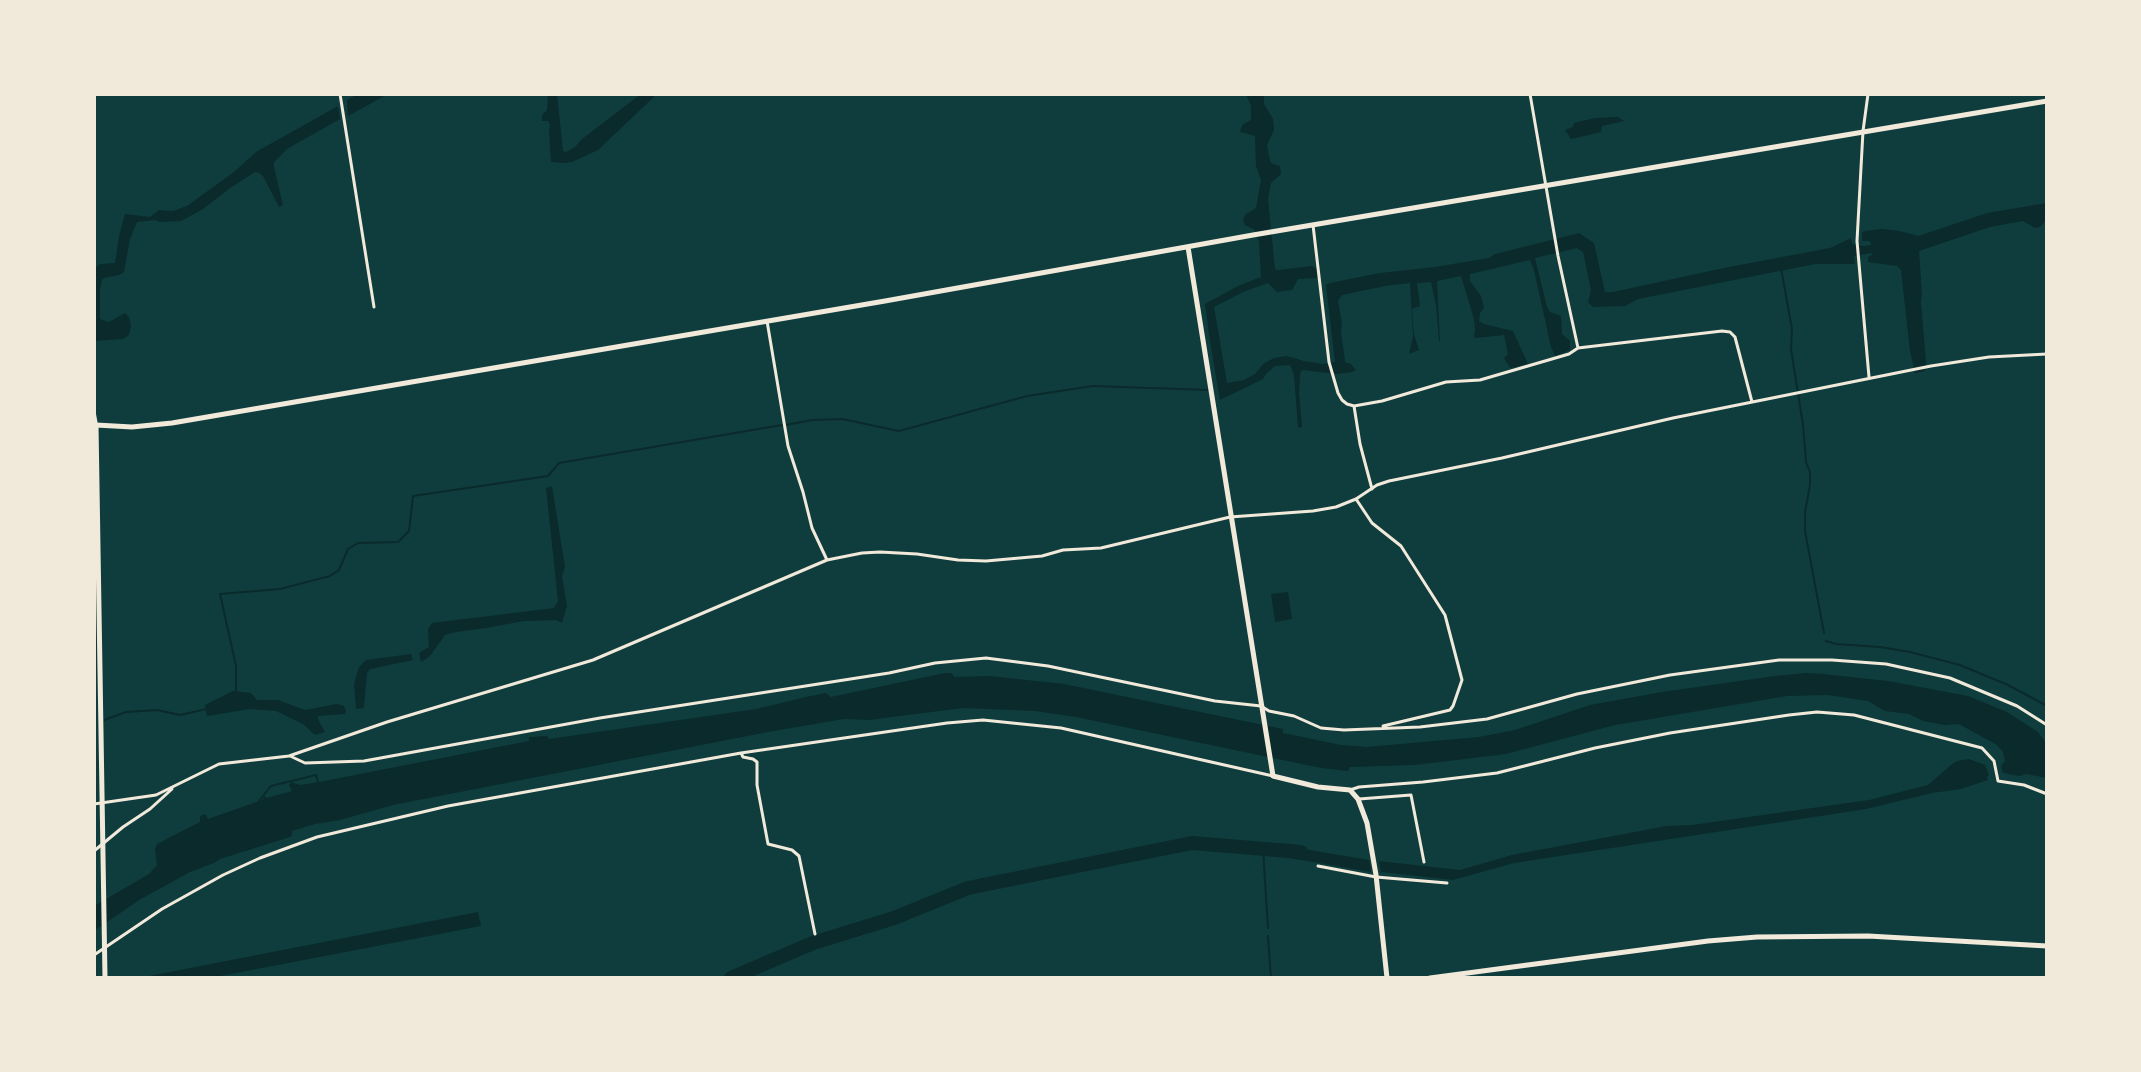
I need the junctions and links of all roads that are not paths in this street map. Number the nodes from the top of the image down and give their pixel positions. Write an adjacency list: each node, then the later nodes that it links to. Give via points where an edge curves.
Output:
1 (340, 94): 9 (street)
2 (1530, 94): 6 (street)
3 (1868, 94): 5 (street)
4 (2047, 101): 5 (main road)
5 (1863, 131): 6 (main road); 13 (street, via 1857,241)
6 (1546, 186): 7 (main road); 11 (street)
7 (1313, 225): 8 (main road); 15 (street, via 1332,378 1342,400)
8 (1188, 247): 10 (main road); 20 (main road)
9 (374, 307)
10 (767, 320): 17 (main road, via 172,423); 21 (street, via 788,446)
11 (1578, 348): 14 (street, via 1730,332); 15 (street, via 1480,380 1446,382)
12 (2047, 354): 13 (street, via 1989,357)
13 (1869, 378): 14 (street)
14 (1752, 402): 18 (street, via 1389,481)
15 (1354, 406): 18 (street)
16 (94, 414): 17 (street)
17 (95, 424): 22 (main road)
18 (1372, 489): 19 (street)
19 (1357, 499): 20 (street, via 1313,511); 25 (street, via 1372,523 1401,546 1449,621 1462,680 1450,710)
20 (1230, 517): 21 (street, via 1123,544 1005,560 880,552); 23 (main road)
21 (827, 560): 27 (street, via 593,660)
22 (97, 706): 33 (main road)
23 (1261, 706): 25 (street, via 1321,728); 27 (street, via 1188,697 1048,666 961,659 364,761 305,763); 28 (main road)
24 (2047, 725): 25 (street, via 2017,706 1928,672 1886,664 1779,660 1670,675 1487,719)
25 (1373, 729)
26 (741, 753): 28 (street, via 983,720 1061,728); 41 (street, via 757,762 768,844 799,856); 43 (street, via 448,806 317,837 223,875)
27 (289, 756): 29 (street, via 219,764)
28 (1272, 772): 30 (main road, via 1318,787)
29 (176, 786): 33 (street, via 156,795); 35 (street)
30 (1350, 790): 31 (street, via 1497,773 1670,733 1817,712 1854,715 1982,748 1994,761 1998,781); 32 (main road)
31 (2047, 794)
32 (1358, 799): 37 (street, via 1411,795); 39 (main road)
33 (102, 803): 34 (street); 35 (main road)
34 (94, 804)
35 (103, 846): 36 (street); 43 (main road)
36 (94, 851)
37 (1424, 862)
38 (1318, 866): 39 (street)
39 (1376, 876): 40 (street); 46 (main road)
40 (1447, 883)
41 (815, 934)
42 (2047, 946): 47 (main road, via 1868,936 1757,937)
43 (104, 949): 44 (street); 45 (main road)
44 (94, 955)
45 (105, 978)
46 (1387, 978)
47 (1430, 978)

